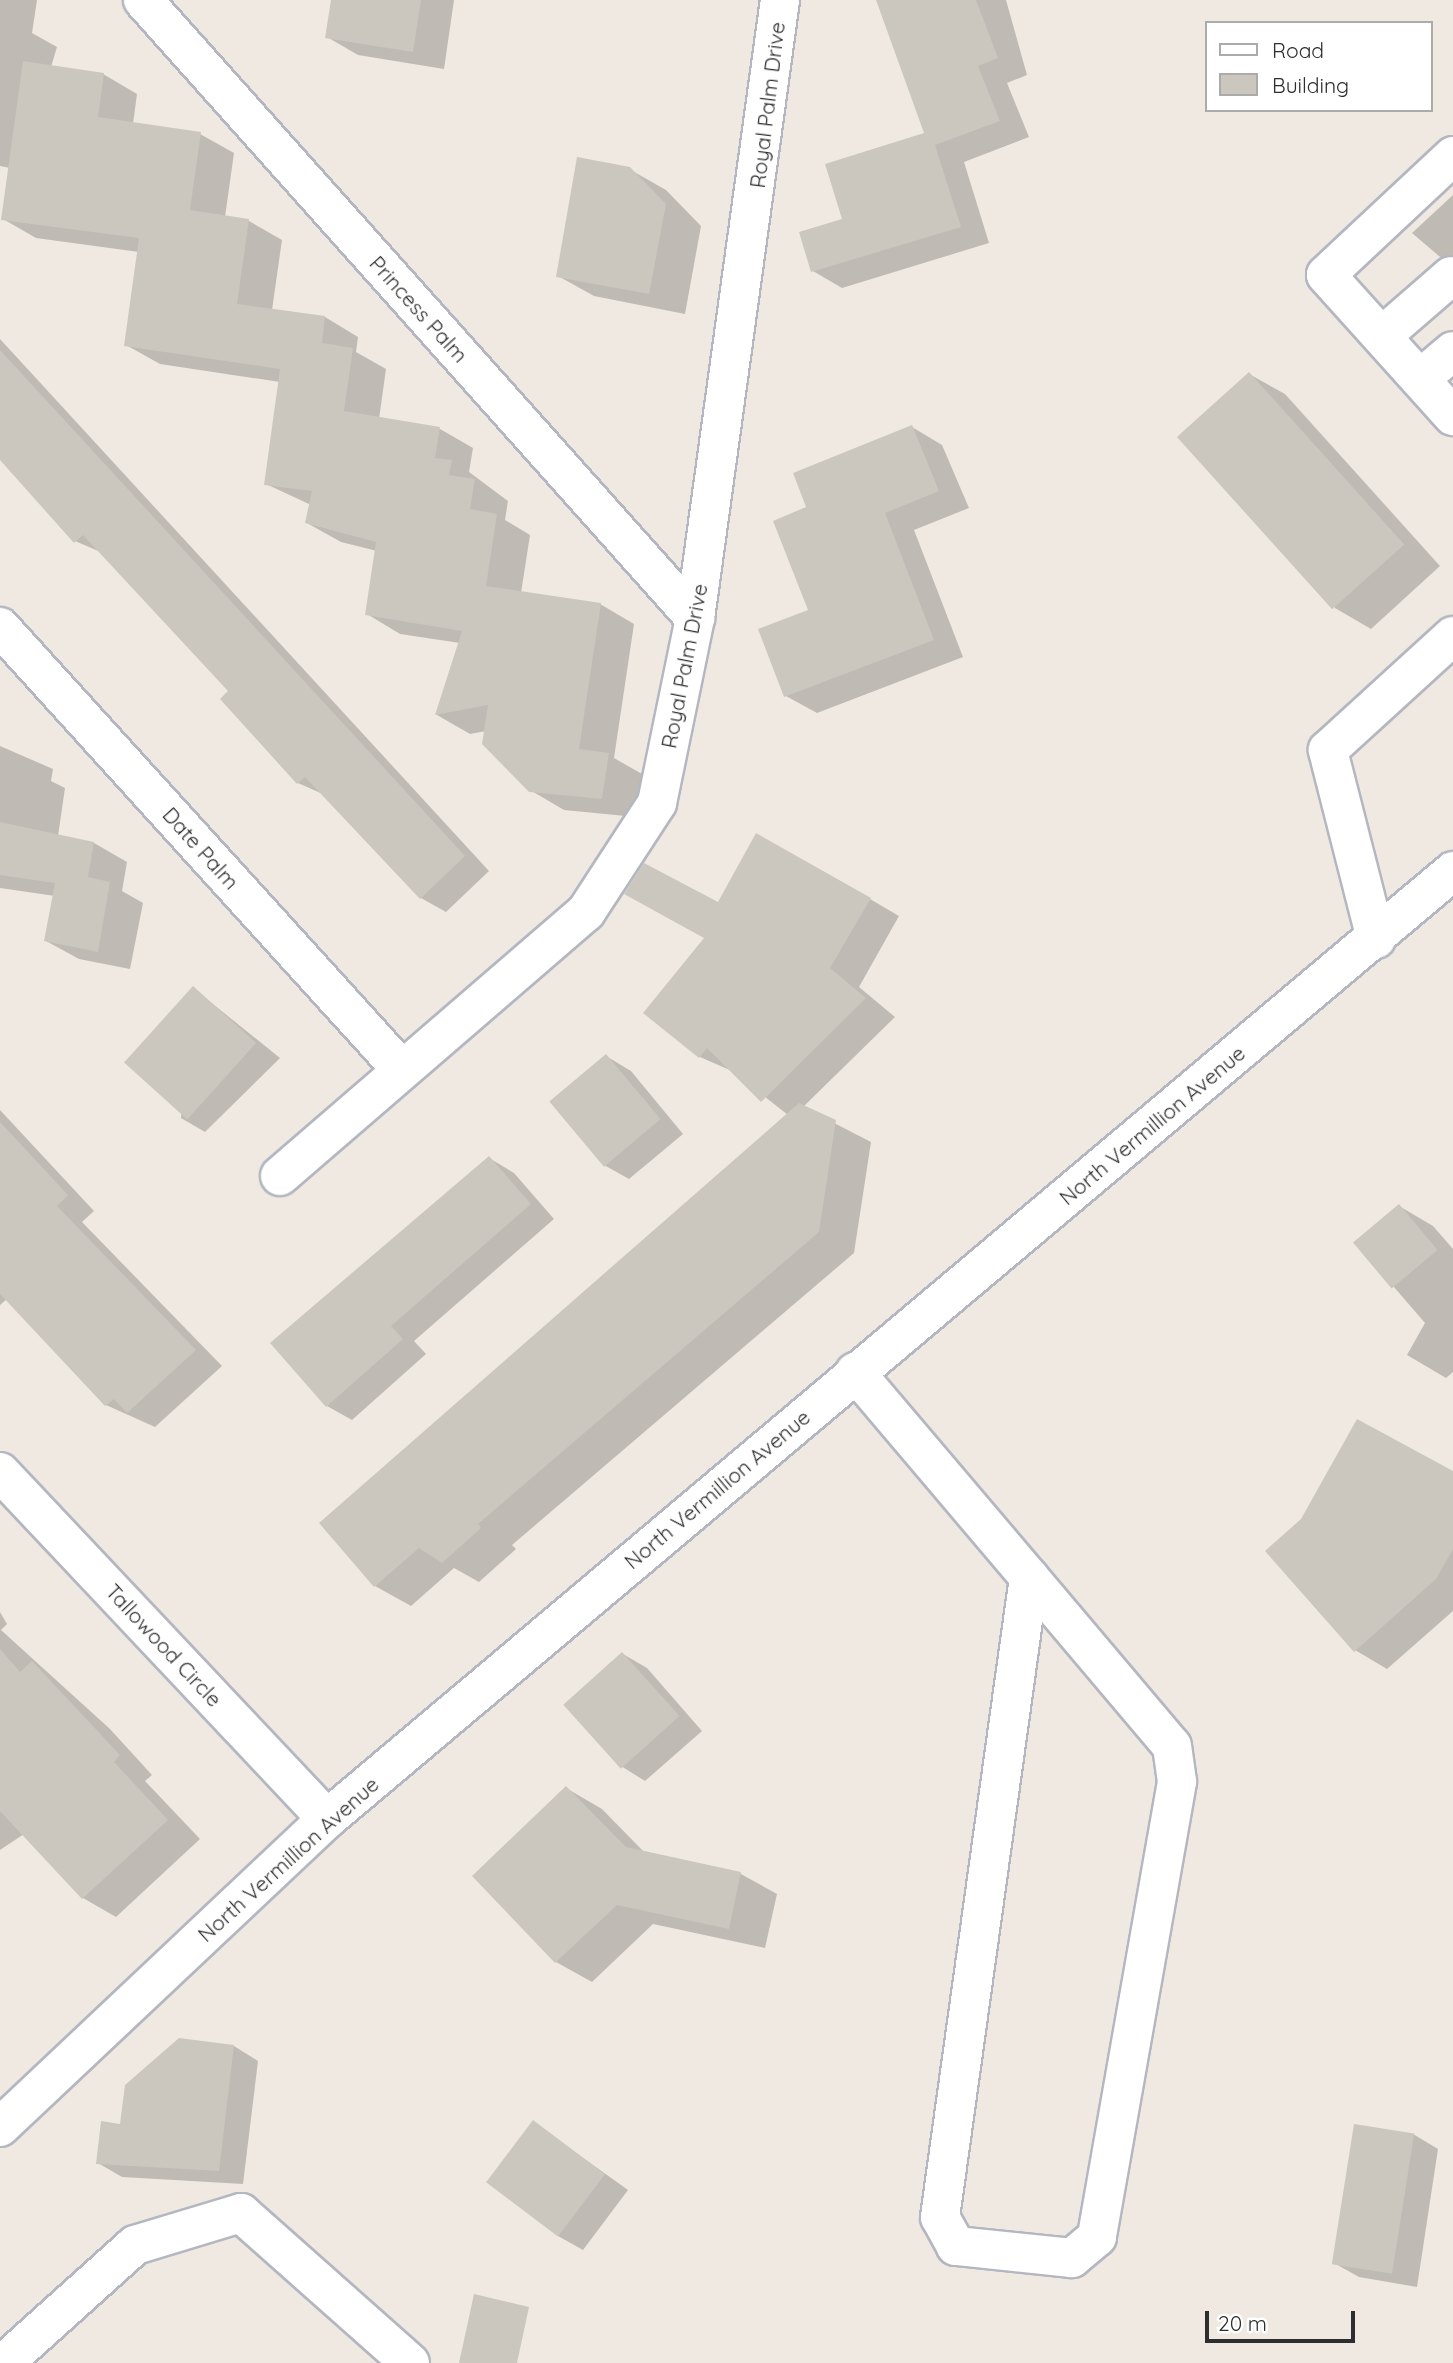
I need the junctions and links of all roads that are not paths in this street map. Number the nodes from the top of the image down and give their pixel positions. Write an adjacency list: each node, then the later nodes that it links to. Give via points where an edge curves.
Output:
1 (143, 0): 9 (street, Princess Palm)
2 (780, 0): 9 (street, Royal Palm Drive)
3 (1453, 156): 5 (street, via 1326,275)
4 (1451, 276): 5 (street)
5 (1382, 337): 7 (street)
6 (1453, 351): 7 (street)
7 (1420, 379): 8 (street)
8 (1453, 416)
9 (695, 618): 14 (street, Royal Palm Drive, via 650,814 586,912)
10 (0, 627): 14 (street, Date Palm)
11 (1453, 636): 13 (street, via 1328,750)
12 (1453, 871): 13 (street, North Vermillion Avenue)
13 (1376, 939): 16 (street, North Vermillion Avenue)
14 (402, 1070): 15 (street, Royal Palm Drive)
15 (280, 1175)
16 (855, 1372): 18 (street); 19 (street, North Vermillion Avenue)
17 (0, 1472): 19 (street, Tallowood Circle)
18 (1029, 1577): 18 (street, via 1172,1746 1177,1782 1097,2236 1072,2258 956,2246 940,2217)
19 (327, 1819): 20 (street, North Vermillion Avenue)
20 (0, 2127)
21 (397, 2359): 22 (street, via 241,2213 135,2245)
22 (4, 2363)

